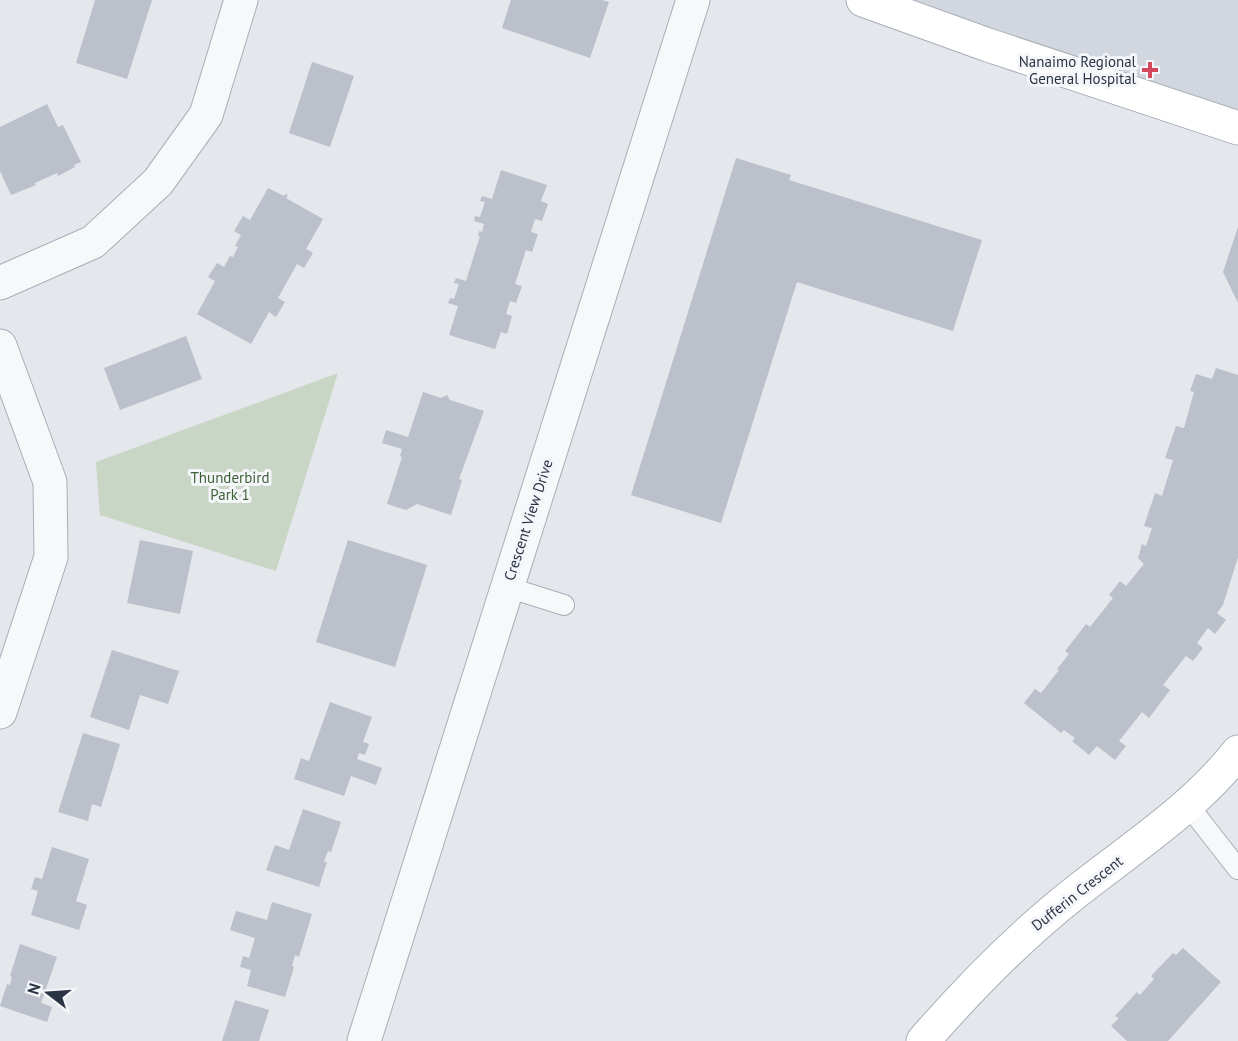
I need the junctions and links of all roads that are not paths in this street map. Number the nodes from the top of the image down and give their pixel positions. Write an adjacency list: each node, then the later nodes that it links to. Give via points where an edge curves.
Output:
1 (242, 0): 5 (street, via 206,115 158,182 93,242)
2 (693, 0): 7 (street, Crescent View Drive)
3 (863, 0): 4 (street)
4 (1238, 128)
5 (0, 283)
6 (0, 346): 9 (street, via 50,482 51,556)
7 (507, 587): 8 (lane); 13 (street, Crescent View Drive)
8 (564, 605)
9 (0, 712)
10 (1238, 752): 11 (street, Dufferin Crescent)
11 (1188, 805): 12 (lane); 14 (street, Dufferin Crescent, via 1035,926)
12 (1238, 869)
13 (364, 1041)
14 (923, 1041)

